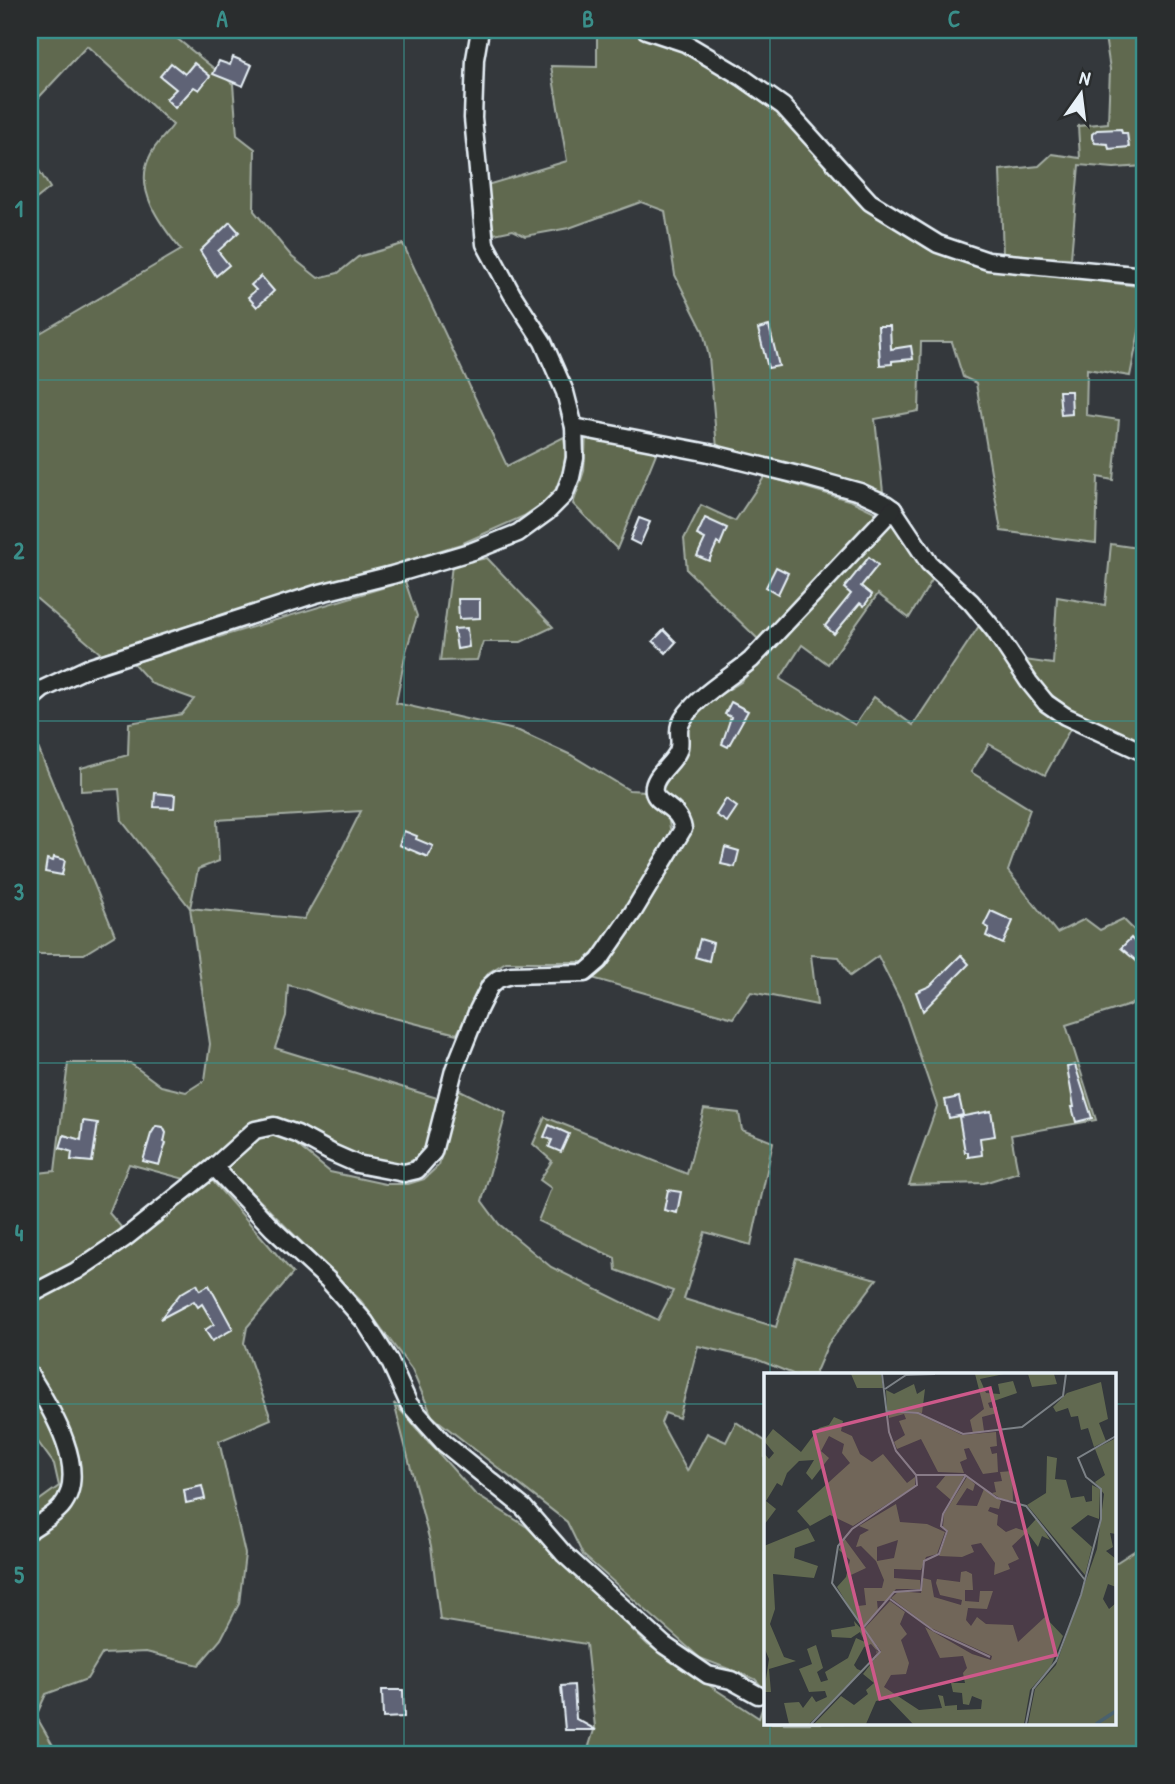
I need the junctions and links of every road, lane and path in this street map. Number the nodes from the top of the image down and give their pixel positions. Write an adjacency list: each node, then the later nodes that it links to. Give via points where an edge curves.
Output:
1 (480, 30): 4 (street, via 473,118 485,244 543,342 565,392)
2 (646, 30): 3 (street, via 685,43 783,106 870,202 938,244 988,261)
3 (1145, 276)
4 (574, 427): 5 (street, via 806,477 860,492); 6 (street, via 575,458 564,495 518,533 88,668)
5 (893, 509): 7 (street, via 929,564 971,602 1046,703); 8 (street, via 751,660 685,715 678,732 678,751 654,785 657,797 675,811 683,829 599,961 585,972 511,975 491,986 454,1070 433,1152 424,1164 404,1173 357,1164 274,1126 255,1130)
6 (30, 700)
7 (1145, 753)
8 (214, 1167): 9 (street, via 125,1238); 12 (street, via 365,1322 409,1404 444,1443 524,1508 564,1554 663,1645 708,1675 732,1679)
9 (30, 1295)
10 (30, 1375): 11 (street, via 61,1431 72,1477 62,1505)
11 (30, 1530)
12 (758, 1695)

